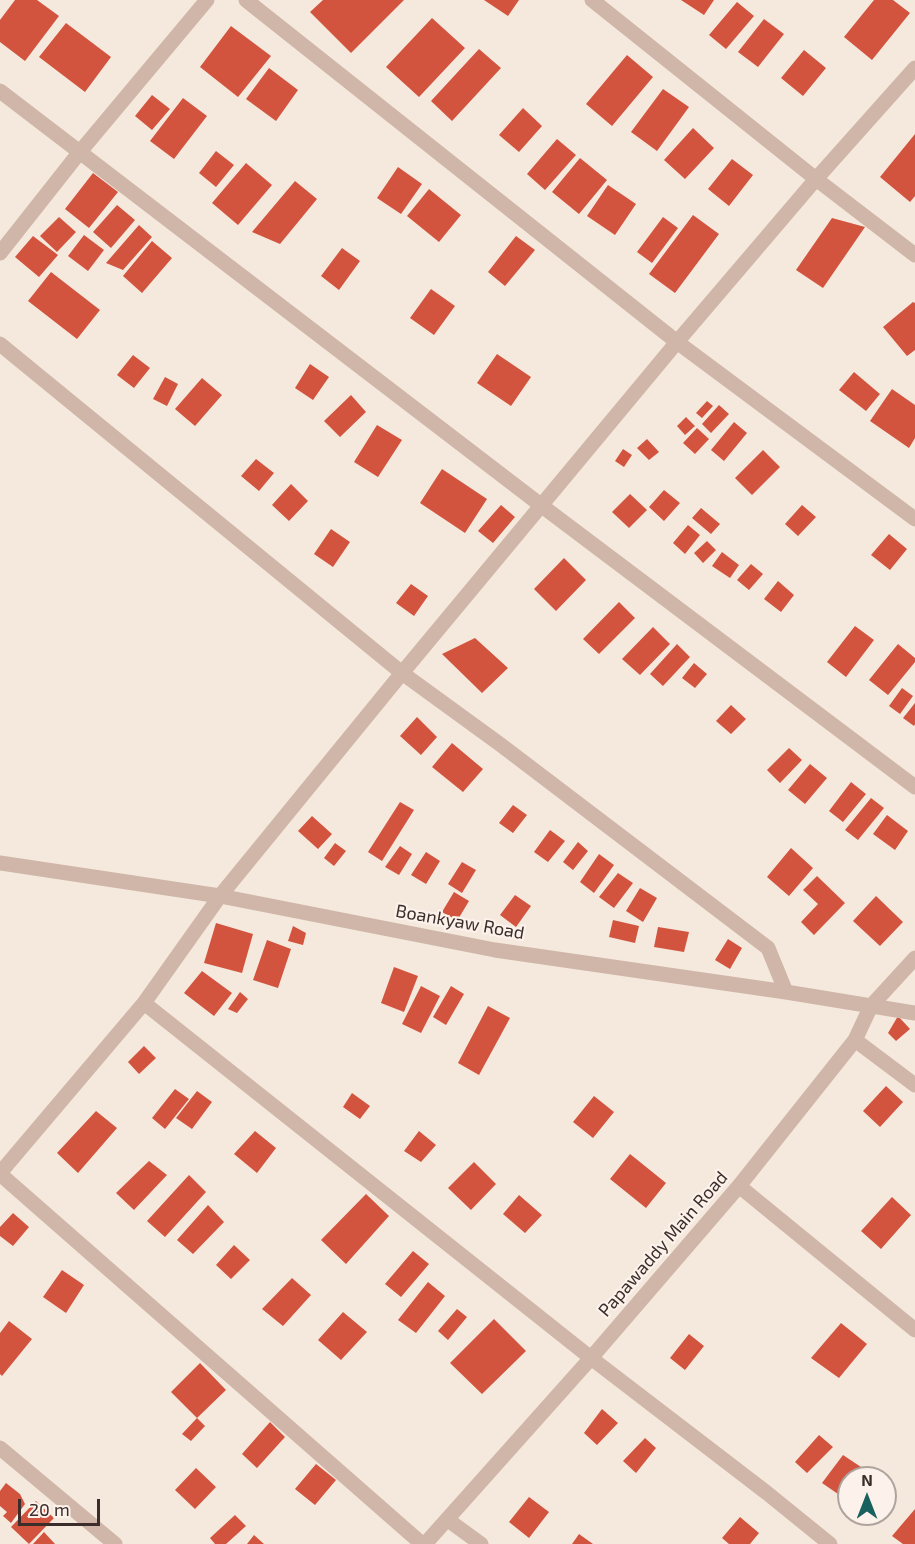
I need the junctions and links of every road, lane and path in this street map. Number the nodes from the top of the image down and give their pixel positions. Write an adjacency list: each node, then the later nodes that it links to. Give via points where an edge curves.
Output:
1 (207, 0): 6 (street)
2 (246, 0): 10 (street)
3 (592, 0): 7 (street)
4 (915, 68): 7 (street)
5 (0, 91): 6 (street)
6 (79, 153): 8 (street); 12 (street)
7 (816, 179): 9 (street); 10 (street)
8 (0, 253)
9 (915, 255)
10 (677, 342): 12 (street); 13 (street)
11 (0, 344): 14 (street)
12 (542, 506): 14 (street); 15 (street)
13 (915, 519)
14 (402, 673): 17 (street); 19 (street, via 768,948)
15 (915, 787)
16 (0, 862): 17 (street, Boankyaw Road)
17 (220, 896): 19 (street, Boankyaw Road, via 495,950); 20 (street)
18 (915, 958): 21 (street, Papawaddy Main Road)
19 (786, 992): 21 (street, Boankyaw Road)
20 (144, 1003): 25 (street); 28 (street)
21 (871, 1006): 22 (street, Boankyaw Road); 23 (street, Papawaddy Main Road)
22 (915, 1013)
23 (855, 1040): 24 (street); 26 (street, Papawaddy Main Road)
24 (915, 1085)
25 (0, 1173): 32 (street)
26 (739, 1186): 27 (street); 28 (street, Papawaddy Main Road)
27 (915, 1330)
28 (591, 1358): 30 (street, Papawaddy Main Road); 34 (street)
29 (0, 1448): 31 (street)
30 (448, 1520): 32 (street, Papawaddy Main Road); 33 (street)
31 (115, 1544)
32 (423, 1544)
33 (481, 1544)
34 (830, 1544)

